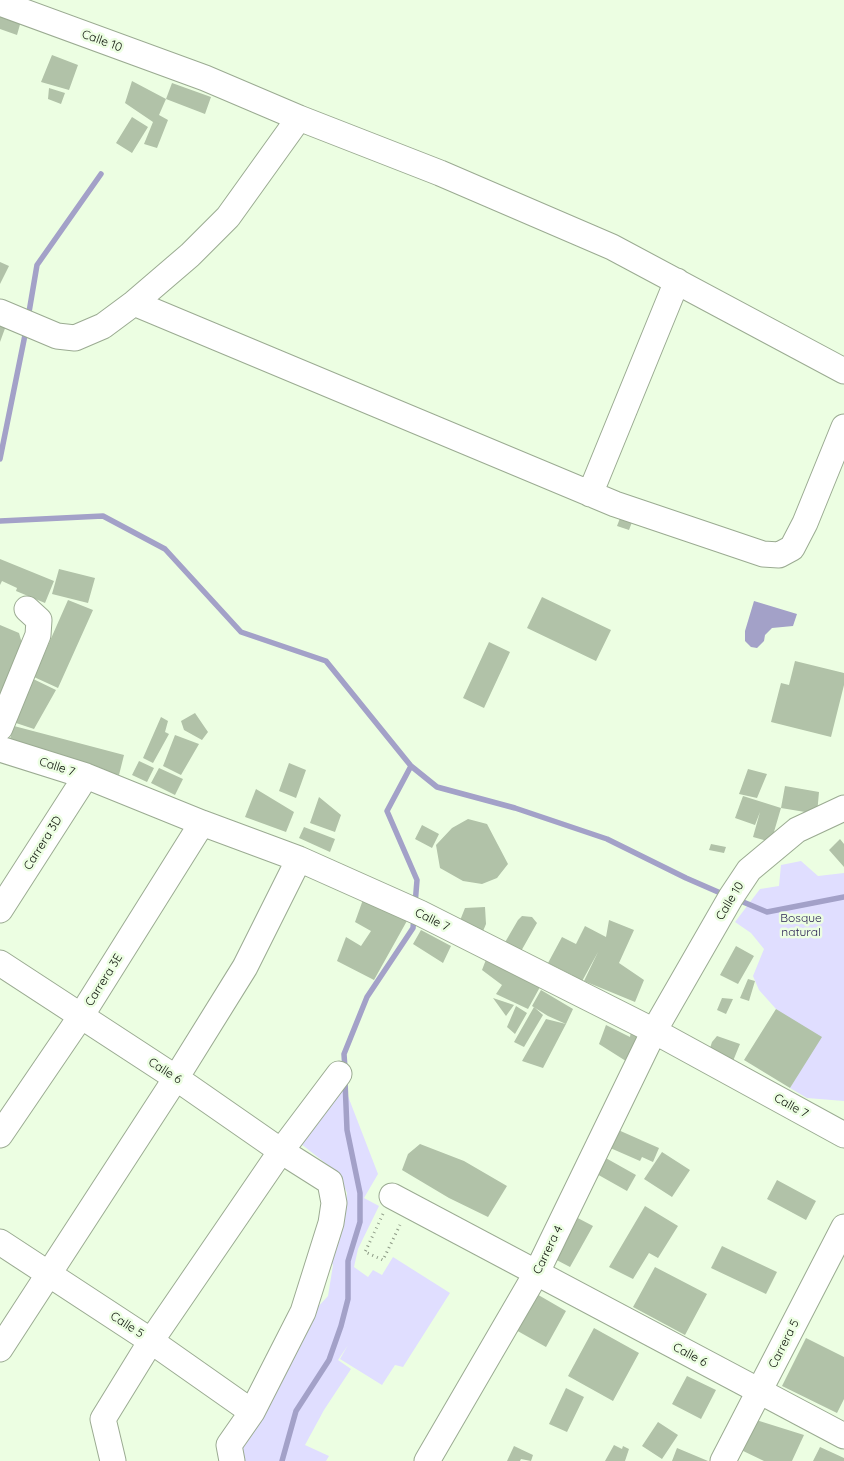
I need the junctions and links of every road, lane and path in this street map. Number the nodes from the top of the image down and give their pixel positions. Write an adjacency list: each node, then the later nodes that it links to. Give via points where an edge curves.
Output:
1 (0, 3): 2 (street, Calle 10, via 205,78)
2 (299, 118): 3 (street, Calle 10, via 612,246); 4 (street, via 228,217)
3 (676, 281): 6 (street, Calle 10); 8 (street)
4 (134, 304): 5 (street, via 103,326 75,338 57,336); 8 (street)
5 (0, 312)
6 (844, 371)
7 (844, 427): 8 (street, via 799,535 792,548 779,555 763,554)
8 (590, 494)
9 (27, 609): 10 (street, via 39,620 38,635)
10 (0, 728)
11 (0, 748): 12 (street, Calle 7)
12 (86, 776): 14 (street, Calle 7); 16 (street, Carrera 3D)
13 (844, 808): 19 (street, Calle 10, via 797,830 749,870)
14 (202, 823): 15 (street, Calle 7); 18 (street, Carrera 3E)
15 (299, 859): 19 (street, Calle 7, via 420,914); 21 (street, via 245,967)
16 (0, 910)
17 (0, 963): 18 (street, Calle 6)
18 (81, 1016): 21 (street, Calle 6); 22 (street, Carrera 3E)
19 (654, 1031): 23 (street, Calle 7); 29 (street, Carrera 4)
20 (339, 1074): 24 (street)
21 (176, 1078): 24 (street, Calle 6); 30 (street)
22 (0, 1135)
23 (844, 1135)
24 (281, 1151): 31 (street); 34 (street, Calle 6, via 330,1182 334,1203 331,1223 303,1312)
25 (388, 1204): 26 (path, via 365,1252 383,1260); 29 (street, Calle 6)
26 (401, 1223)
27 (844, 1227): 33 (street, Carrera 5)
28 (0, 1242): 30 (street, Calle 5)
29 (537, 1272): 33 (street, Calle 6); 38 (street, Carrera 4)
30 (49, 1274): 31 (street, Calle 5); 32 (street)
31 (151, 1341): 34 (street, Calle 5); 36 (street, via 103,1419)
32 (0, 1349)
33 (760, 1392): 35 (street, Calle 6); 39 (street, Carrera 5)
34 (252, 1412): 37 (street, via 229,1445)
35 (844, 1436)
36 (113, 1461)
37 (232, 1461)
38 (427, 1461)
39 (723, 1461)

